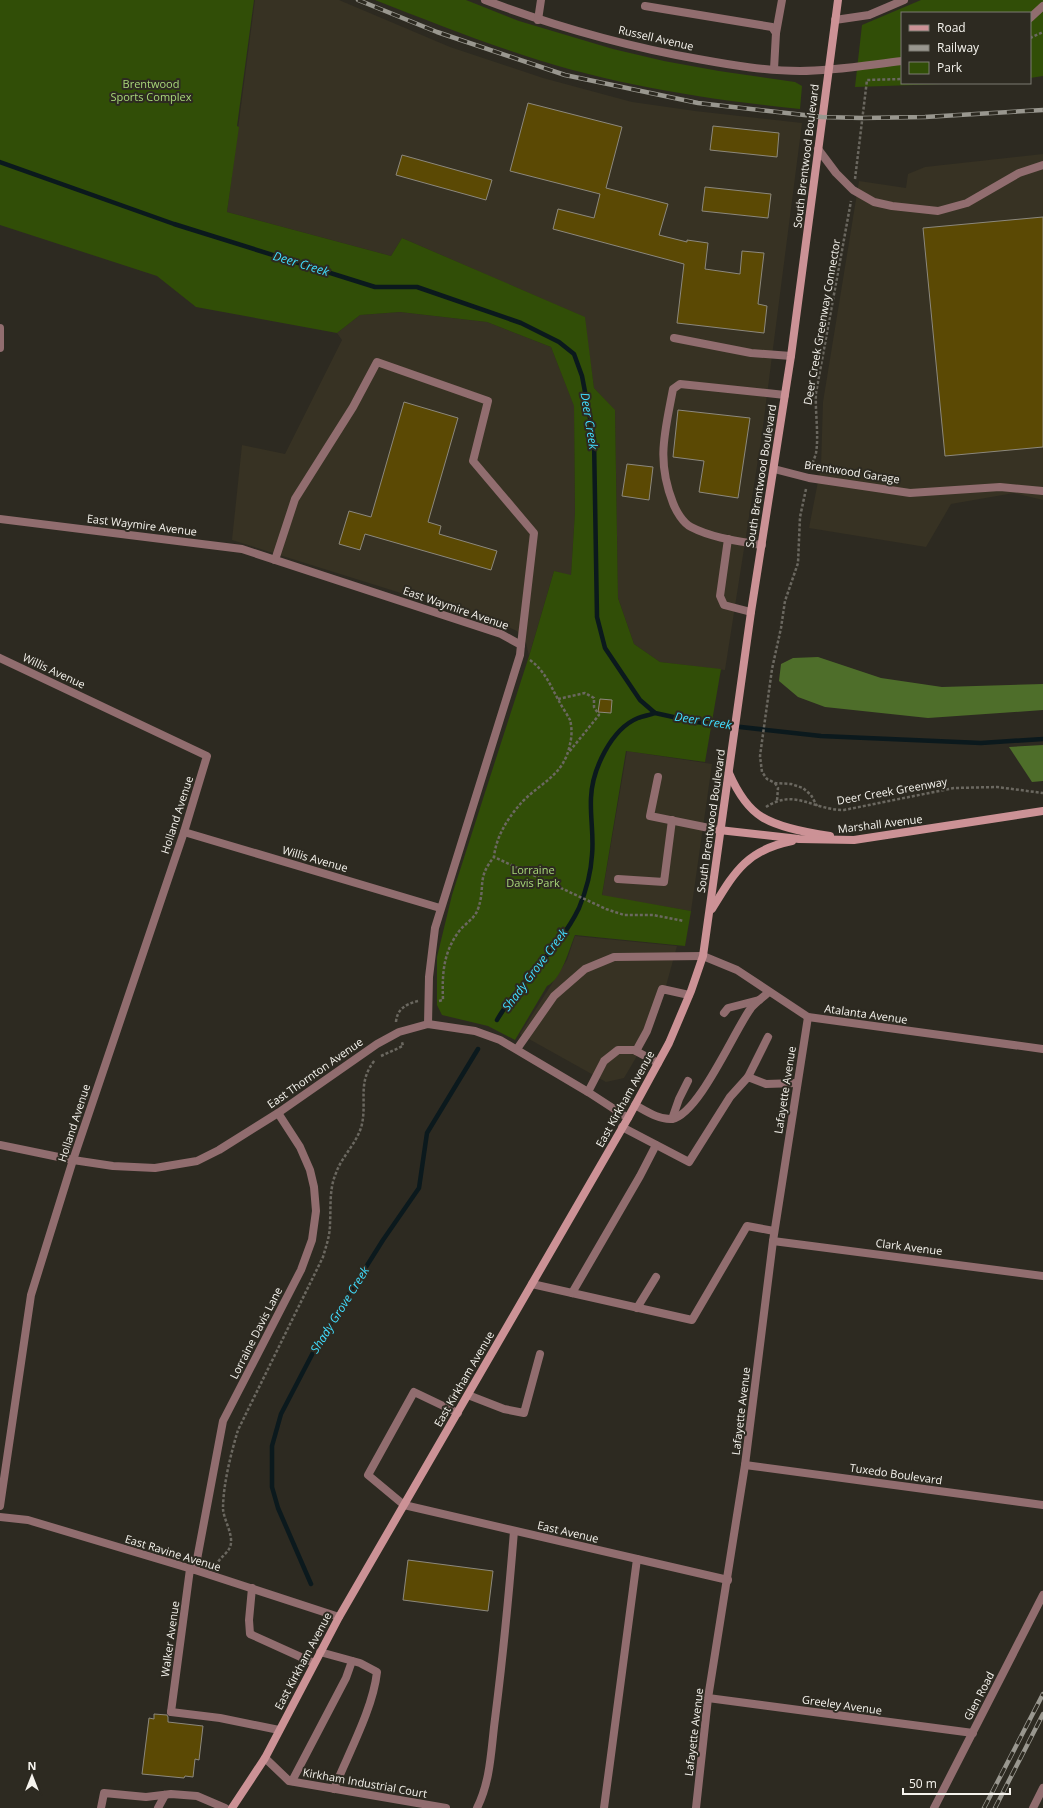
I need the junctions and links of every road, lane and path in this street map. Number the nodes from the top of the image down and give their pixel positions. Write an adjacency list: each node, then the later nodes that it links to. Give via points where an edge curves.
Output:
1 (485, 0): 10 (street, Russell Avenue)
2 (541, 0): 10 (street)
3 (782, 0): 13 (street)
4 (838, 0): 11 (main road, South Brentwood Boulevard)
5 (904, 0): 6 (street)
6 (897, 2): 11 (street, via 859,18)
7 (645, 6): 13 (street, via 772,27)
8 (1043, 6): 9 (street)
9 (1031, 17)
10 (538, 20): 16 (street, Russell Avenue, via 669,54 730,65)
11 (835, 20): 17 (main road, South Brentwood Boulevard)
12 (1043, 32): 14 (path)
13 (776, 33): 16 (street)
14 (1031, 38)
15 (901, 61): 17 (street, Russell Avenue)
16 (774, 69): 17 (street, Russell Avenue)
17 (828, 70): 19 (main road, South Brentwood Boulevard)
18 (901, 79): 21 (path, Deer Creek Greenway Connector, via 867,80)
19 (818, 149): 21 (street); 25 (main road, South Brentwood Boulevard)
20 (1043, 165): 21 (street, via 1019,173 966,203 938,211 874,202)
21 (853, 190): 28 (path, Deer Creek Greenway Connector, via 816,393 816,453)
22 (0, 328): 24 (street)
23 (674, 338): 25 (street, via 751,353)
24 (0, 348)
25 (791, 356): 26 (main road, South Brentwood Boulevard)
26 (785, 395): 27 (main road, South Brentwood Boulevard); 31 (street, via 680,384 673,389 662,448 665,484 676,511 689,527)
27 (774, 469): 28 (street, Brentwood Garage); 32 (main road, South Brentwood Boulevard)
28 (809, 478): 29 (street, Brentwood Garage, via 903,492 1000,487); 43 (path, Deer Creek Greenway Connector, via 800,517 798,563 787,592 772,669 760,756 762,772 767,779)
29 (1043, 491)
30 (0, 519): 33 (street, East Waymire Avenue, via 242,549)
31 (728, 539): 32 (street); 34 (street, via 720,596 724,605)
32 (762, 545): 34 (main road, South Brentwood Boulevard)
33 (275, 560): 35 (street, East Waymire Avenue, via 501,634); 35 (street, via 295,499 377,362 488,400 473,461 534,534)
34 (751, 612): 41 (main road, South Brentwood Boulevard)
35 (520, 645): 36 (street)
36 (520, 656): 38 (path, via 531,660 546,675); 56 (street)
37 (0, 658): 40 (street, Willis Avenue)
38 (558, 699): 39 (path, via 570,721 572,737); 39 (path, via 585,693 594,698 594,707 599,715)
39 (568, 754): 54 (path, via 556,774 512,813)
40 (207, 756): 51 (street, Holland Avenue)
41 (729, 772): 50 (main road, South Brentwood Boulevard); 53 (main road, via 735,787 762,817 803,832)
42 (658, 777): 49 (street, via 650,816)
43 (775, 783): 45 (path, via 778,788); 46 (path, via 803,788 811,795)
44 (1043, 793): 46 (path, Deer Creek Greenway, via 997,788 954,788 844,810)
45 (777, 800): 46 (path, Deer Creek Greenway, via 793,799); 47 (path)
46 (817, 806)
47 (766, 807)
48 (1043, 811): 53 (main road, Marshall Avenue)
49 (672, 820): 50 (street); 55 (street, via 664,882)
50 (719, 830): 52 (main road, Marshall Avenue); 57 (main road, South Brentwood Boulevard)
51 (184, 832): 56 (street, Willis Avenue); 85 (street, Holland Avenue)
52 (799, 839): 53 (main road, Marshall Avenue); 57 (main road, via 774,844 750,857 735,872)
53 (854, 840)
54 (494, 857): 58 (path, via 624,915 653,915); 64 (path, via 485,868 482,877 478,910 456,935 447,951 442,974 443,1000)
55 (618, 879)
56 (440, 908): 68 (street, via 430,953)
57 (710, 912): 59 (main road, South Brentwood Boulevard)
58 (684, 921)
59 (703, 956): 60 (street, Atalanta Avenue, via 737,970); 61 (main road, East Kirkham Avenue); 70 (street, via 614,957 585,969 554,996)
60 (769, 992): 62 (street); 66 (street, Atalanta Avenue)
61 (689, 995): 72 (street, via 662,989 647,1031); 73 (main road, East Kirkham Avenue)
62 (759, 1000): 65 (street, via 728,1008); 81 (street, via 751,1008 695,1101 682,1115)
63 (417, 1001): 67 (path, via 403,1007 396,1017)
64 (438, 1001)
65 (724, 1013)
66 (808, 1017): 71 (street, Atalanta Avenue); 76 (street, Lafayette Avenue)
67 (396, 1022)
68 (428, 1024): 70 (street, East Thornton Avenue, via 475,1031); 79 (street, East Thornton Avenue, via 399,1032 377,1044)
69 (768, 1037): 74 (street)
70 (517, 1049): 77 (street, East Thornton Avenue)
71 (1043, 1049)
72 (636, 1051): 73 (street); 77 (street, via 618,1050 604,1061)
73 (658, 1063): 78 (main road, East Kirkham Avenue)
74 (748, 1077): 76 (street, via 766,1084); 84 (street, via 730,1097 689,1162)
75 (688, 1081): 81 (street)
76 (798, 1083): 86 (street, Lafayette Avenue)
77 (588, 1092): 80 (street, East Thornton Avenue)
78 (635, 1105): 80 (main road, East Kirkham Avenue); 81 (street, via 661,1118)
79 (278, 1113): 85 (street, East Thornton Avenue, via 197,1161 155,1168 113,1166); 103 (street, Lorraine Davis Lane, via 300,1147 310,1170 316,1211 312,1240 301,1270 223,1421)
80 (628, 1118): 82 (main road, East Kirkham Avenue)
81 (672, 1118)
82 (622, 1127): 84 (street); 90 (main road, East Kirkham Avenue)
83 (0, 1144): 85 (street, East Thornton Avenue)
84 (656, 1145): 91 (street)
85 (73, 1160): 99 (street, Holland Avenue, via 31,1295)
86 (774, 1232): 87 (street, Lafayette Avenue); 92 (street, via 747,1226 692,1320)
87 (773, 1241): 88 (street, Clark Avenue); 96 (street, Lafayette Avenue)
88 (1043, 1276)
89 (656, 1277): 92 (street)
90 (532, 1284): 91 (street); 94 (main road, East Kirkham Avenue)
91 (572, 1293): 92 (street)
92 (637, 1308)
93 (540, 1354): 94 (street, via 524,1413 504,1409)
94 (468, 1395): 95 (main road, East Kirkham Avenue)
95 (458, 1413): 97 (main road, East Kirkham Avenue); 97 (street, via 414,1392 368,1475)
96 (745, 1465): 98 (street, Tuxedo Boulevard); 104 (street, Lafayette Avenue)
97 (404, 1505): 101 (street, East Avenue); 107 (main road, East Kirkham Avenue)
98 (1043, 1505)
99 (0, 1506)
100 (0, 1517): 103 (street, East Ravine Avenue, via 28,1520)
101 (514, 1531): 102 (street, East Avenue); 124 (street, via 505,1643 490,1771)
102 (637, 1559): 104 (street, East Avenue); 125 (street)
103 (193, 1569): 105 (street, East Ravine Avenue); 112 (street, Walker Avenue, via 171,1712 220,1718)
104 (728, 1580): 111 (street, Lafayette Avenue)
105 (252, 1588): 107 (street, East Ravine Avenue); 110 (street, via 250,1634)
106 (1043, 1595): 113 (street, Glen Road)
107 (338, 1617): 108 (main road, East Kirkham Avenue)
108 (320, 1652): 109 (street); 110 (main road, East Kirkham Avenue)
109 (352, 1661): 115 (street, via 346,1678); 116 (street, via 377,1672 376,1681 363,1720)
110 (314, 1663): 112 (main road, East Kirkham Avenue)
111 (708, 1698): 113 (street, Greeley Avenue); 126 (street, Lafayette Avenue)
112 (279, 1730): 114 (main road, East Kirkham Avenue)
113 (972, 1733): 127 (street, Glen Road)
114 (265, 1758): 115 (street, Kirkham Industrial Court); 122 (main road, East Kirkham Avenue)
115 (292, 1781): 116 (street, Kirkham Industrial Court)
116 (334, 1788): 123 (street, Kirkham Industrial Court)
117 (1043, 1788): 128 (street)
118 (165, 1795): 119 (street, via 146,1797 104,1793); 120 (street); 121 (street, via 198,1796)
119 (101, 1808)
120 (158, 1808)
121 (225, 1808)
122 (232, 1808)
123 (446, 1808)
124 (477, 1808)
125 (604, 1808)
126 (696, 1808)
127 (934, 1808)
128 (1033, 1808)

